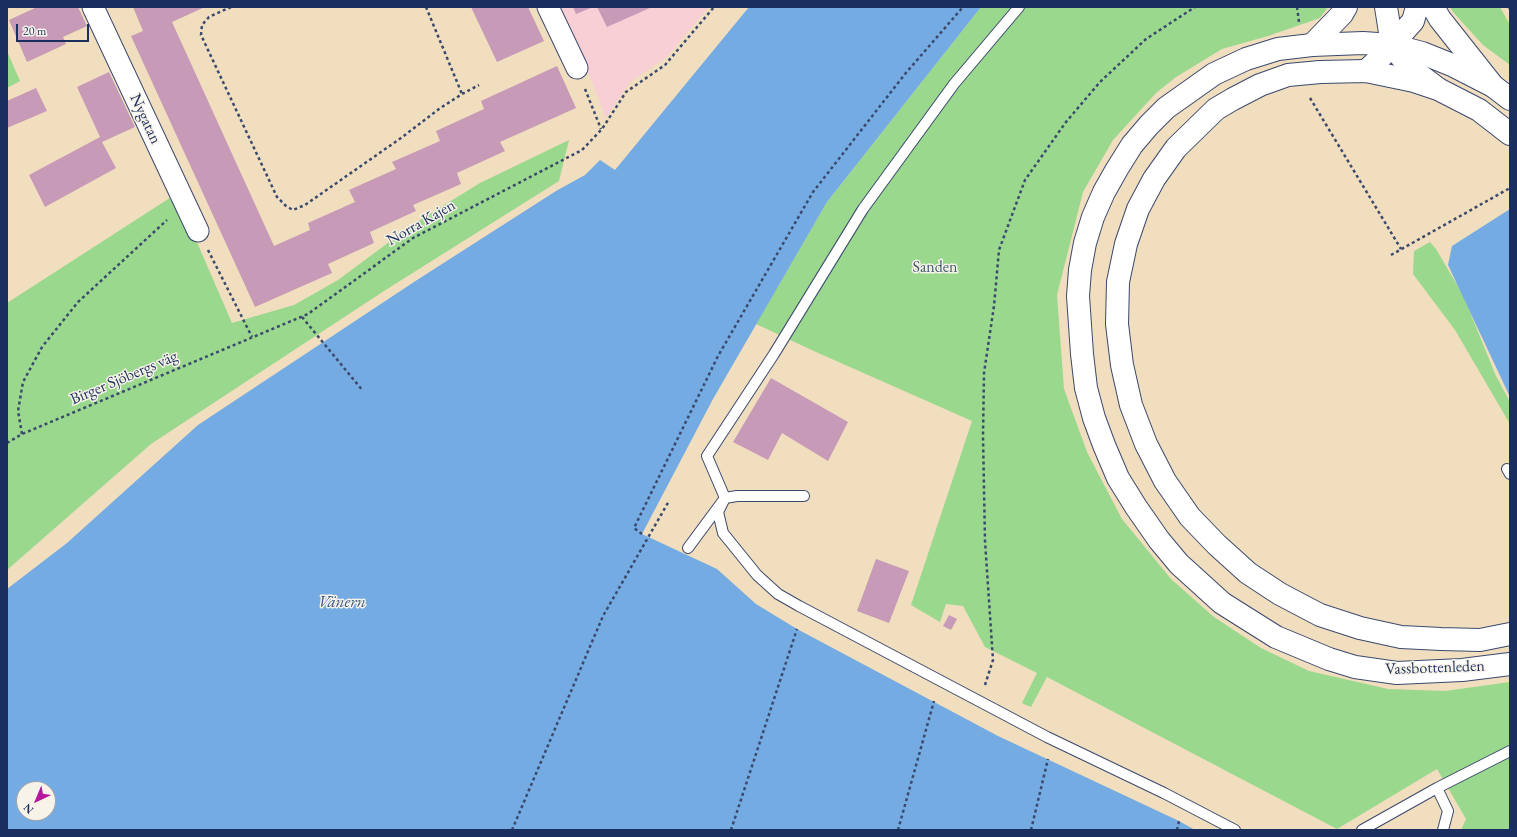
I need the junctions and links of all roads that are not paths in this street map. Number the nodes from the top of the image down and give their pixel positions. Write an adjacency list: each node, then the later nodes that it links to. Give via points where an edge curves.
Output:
1 (93, 7): 16 (street, Nygatan)
2 (548, 7): 10 (street)
3 (1019, 7): 18 (lane, via 954,84 863,209 708,456)
4 (1346, 7): 8 (main road)
5 (1386, 7): 9 (main road)
6 (1417, 7): 9 (main road, via 1413,21)
7 (1433, 7): 12 (main road)
8 (1312, 45): 9 (main road, Vassbottenleden, via 1363,42); 21 (main road, Vassbottenleden, via 1278,49 1246,59 1214,74 1166,108 1132,145 1117,169 1093,217 1080,270 1080,332 1086,388 1094,418 1118,478 1159,540 1206,590 1257,626 1328,659 1381,671 1397,673 1462,670)
9 (1392, 45): 11 (main road); 12 (main road, Vassbottenleden, via 1452,65); 13 (main road, via 1409,67)
10 (577, 68)
11 (1366, 71): 13 (main road, Vassbottenleden); 20 (main road, Vassbottenleden, via 1288,75 1260,85 1216,109 1176,148 1154,179 1130,230 1118,282 1117,324 1122,365 1131,405 1146,444 1165,481 1190,516 1248,573 1280,594 1320,615 1360,628 1401,637 1480,640)
12 (1493, 86): 14 (main road)
13 (1438, 89): 15 (main road, via 1479,110)
14 (1510, 99)
15 (1510, 134)
16 (198, 231)
17 (804, 496): 18 (lane)
18 (725, 498): 19 (lane); 24 (lane, via 718,512 723,533 757,575 778,594 1047,738 1164,793)
19 (688, 548)
20 (1510, 634)
21 (1510, 664)
22 (1510, 752): 23 (lane)
23 (1436, 788): 25 (lane); 26 (lane, via 1448,811)
24 (1235, 830)
25 (1362, 830)
26 (1443, 830)

